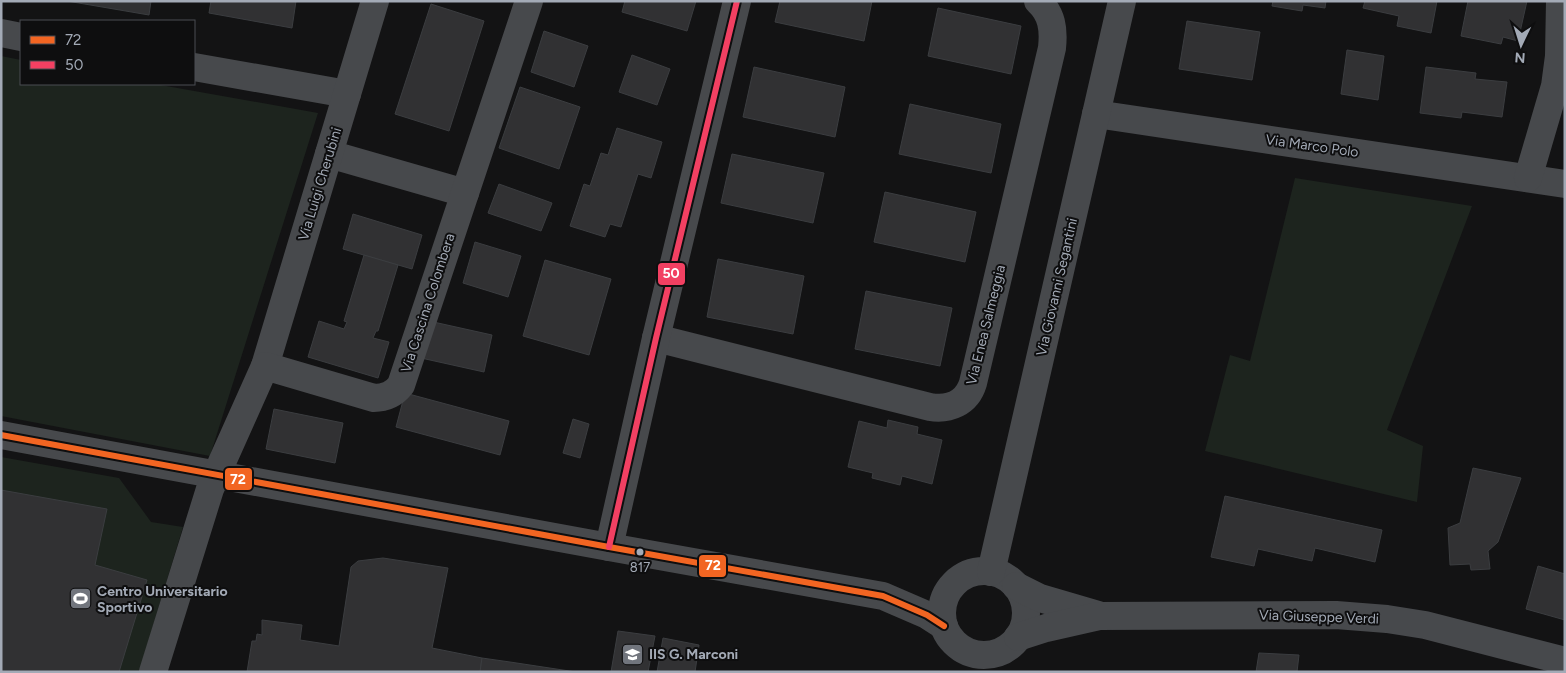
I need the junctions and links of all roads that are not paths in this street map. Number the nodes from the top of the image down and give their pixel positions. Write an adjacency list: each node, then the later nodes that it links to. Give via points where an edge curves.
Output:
1 (375, 1): 10 (street, Via Luigi Cherubini)
2 (528, 1): 15 (street, Via Cascina Colombera)
3 (737, 1): 16 (street)
4 (1038, 1): 16 (street, Via Enea Salmeggia, via 1050,18 1052,48 973,384 965,398 945,408 930,407)
5 (1122, 1): 11 (street, Via Giovanni Segantini)
6 (1560, 1): 13 (street, via 1556,86)
7 (1, 34): 8 (street)
8 (20, 37)
9 (195, 67): 10 (street)
10 (347, 94): 12 (street, Via Luigi Cherubini)
11 (1096, 114): 13 (street, Via Marco Polo); 21 (street, Via Giovanni Segantini)
12 (329, 154): 15 (street); 17 (street, Via Luigi Cherubini)
13 (1528, 178): 14 (street, Via Marco Polo)
14 (1565, 184)
15 (464, 193): 17 (street, Via Cascina Colombera, via 403,380 396,391 374,398)
16 (656, 338): 20 (street)
17 (265, 366): 19 (street)
18 (1, 435): 19 (street)
19 (215, 475): 20 (street); 30 (street)
20 (608, 547): 24 (street)
21 (991, 572): 22 (street, via 963,576); 23 (street)
22 (951, 586): 24 (street); 26 (street, via 944,598)
23 (1016, 586): 25 (street, Via Giuseppe Verdi, via 1040,598); 27 (street, via 1026,611)
24 (883, 596): 26 (street)
25 (1099, 616): 27 (street, Via Giuseppe Verdi); 28 (street, Via Giuseppe Verdi, via 1321,614 1367,617 1425,625)
26 (944, 626): 29 (street)
27 (1018, 637): 29 (street, via 1011,645)
28 (1565, 661)
29 (971, 663)
30 (153, 672)

